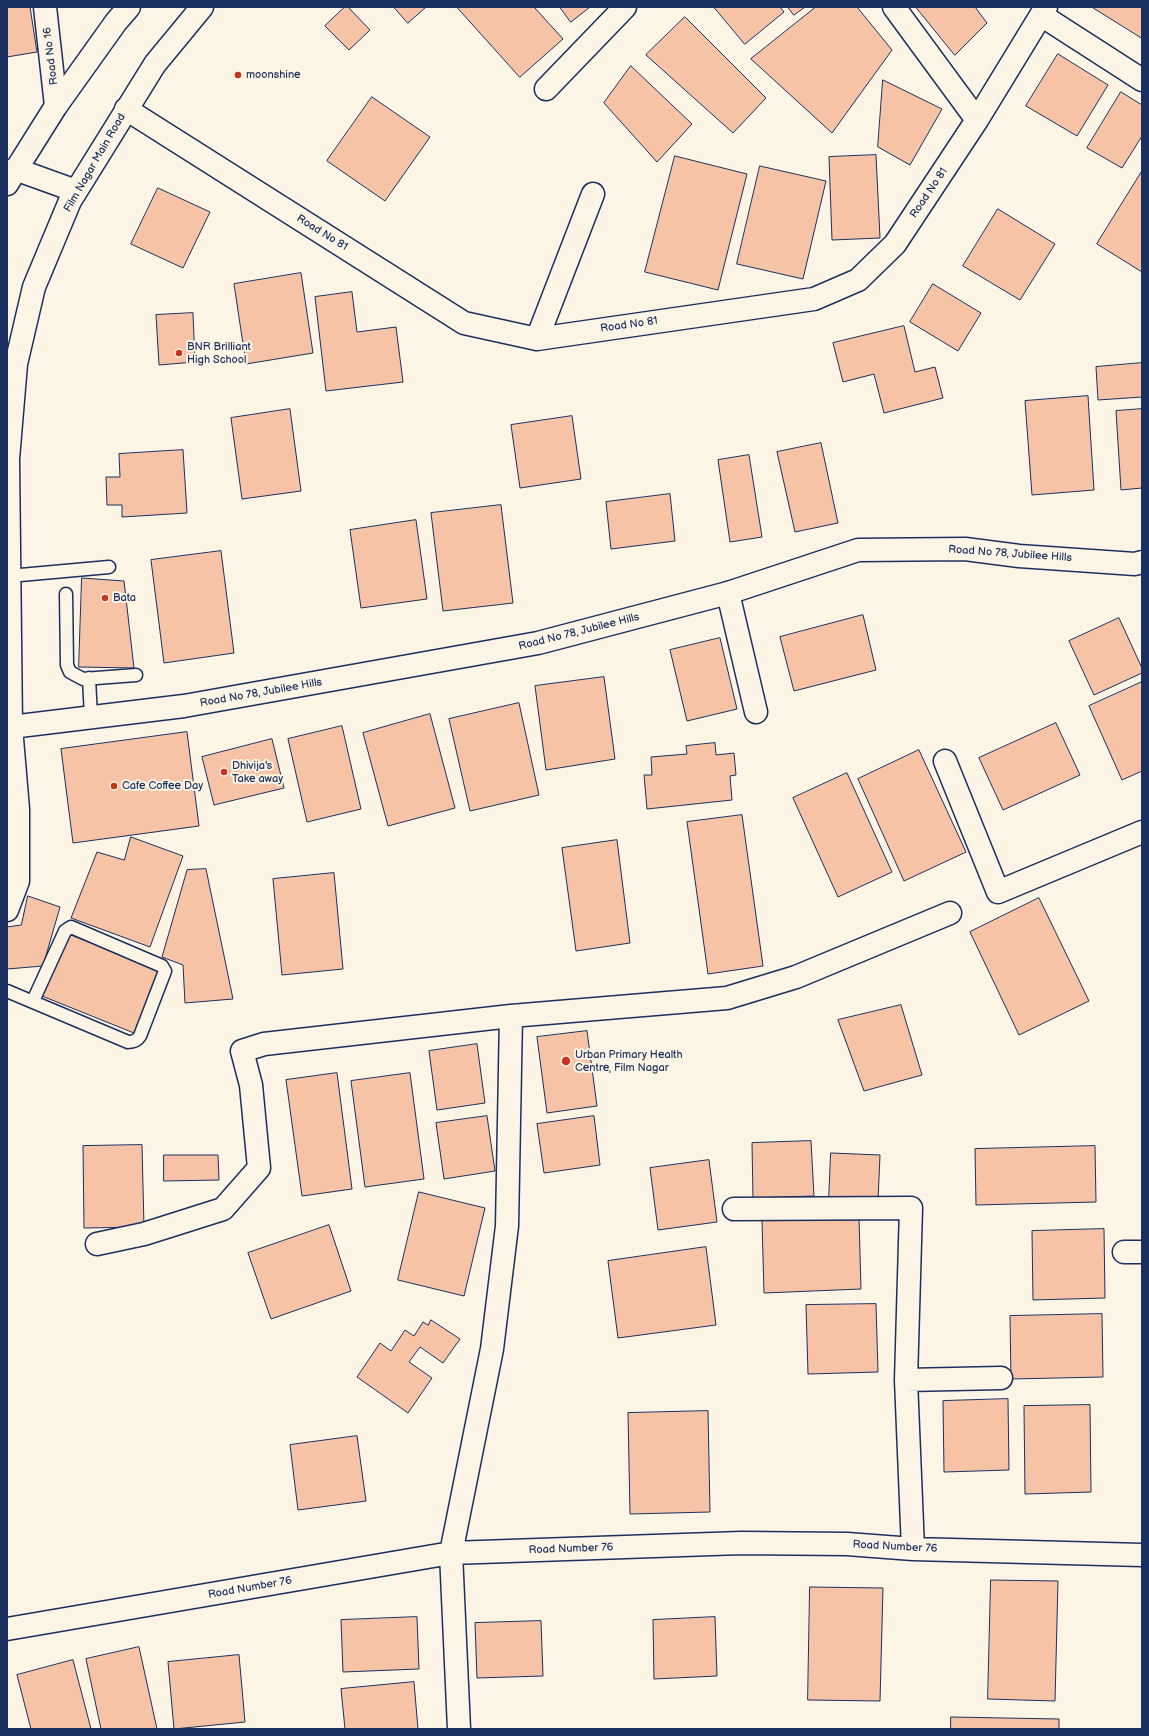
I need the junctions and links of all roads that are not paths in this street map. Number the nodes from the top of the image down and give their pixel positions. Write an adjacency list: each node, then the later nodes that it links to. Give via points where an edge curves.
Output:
1 (45, 7): 9 (street, Road No 16)
2 (129, 7): 9 (street)
3 (202, 7): 10 (street, Film Nagar Main Road, via 155,64)
4 (625, 7): 8 (street)
5 (894, 7): 11 (street)
6 (1044, 11): 7 (street); 11 (street, Road No 81)
7 (1142, 80)
8 (546, 89)
9 (56, 106): 12 (street)
10 (126, 109): 13 (street, Film Nagar Main Road); 15 (street, Road No 81, via 464,323)
11 (977, 120): 15 (street, Road No 81, via 895,244 858,280 814,299)
12 (11, 177): 13 (street)
13 (76, 191): 18 (street, Film Nagar Main Road, via 34,287 16,364 8,459)
14 (593, 194): 15 (street)
15 (537, 339)
16 (1142, 562): 19 (street, Road No 78, Jubilee Hills, via 1134,564 966,549 858,550)
17 (109, 567): 18 (lane)
18 (9, 576): 25 (street, Film Nagar Main Road)
19 (728, 593): 23 (street); 24 (street, Road No 78, Jubilee Hills, via 538,644 184,706)
20 (66, 594): 22 (lane, via 67,665 74,675)
21 (136, 675): 22 (lane)
22 (89, 678): 24 (lane)
23 (756, 712)
24 (91, 717): 25 (street, Road No 78, Jubilee Hills)
25 (11, 727): 28 (street, Film Nagar Main Road, via 18,808 18,881)
26 (945, 762): 27 (street, via 998,892)
27 (1142, 832)
28 (7, 910)
29 (950, 913): 32 (street, via 796,977 727,998)
30 (7, 991): 31 (lane)
31 (32, 1002): 31 (lane, via 65,931 71,927 162,966 165,971 140,1036 132,1042)
32 (510, 1016): 34 (street, via 264,1044 242,1051 251,1085 259,1168 223,1210 144,1234); 38 (street, via 507,1226 492,1349)
33 (734, 1209): 36 (street, via 911,1208)
34 (97, 1244)
35 (1001, 1378): 36 (street)
36 (906, 1380): 37 (street)
37 (913, 1549): 38 (street, Road Number 76, via 847,1544 741,1543); 39 (street, Road Number 76)
38 (451, 1553): 40 (street, Road Number 76); 41 (street)
39 (1142, 1555)
40 (7, 1629)
41 (459, 1729)

